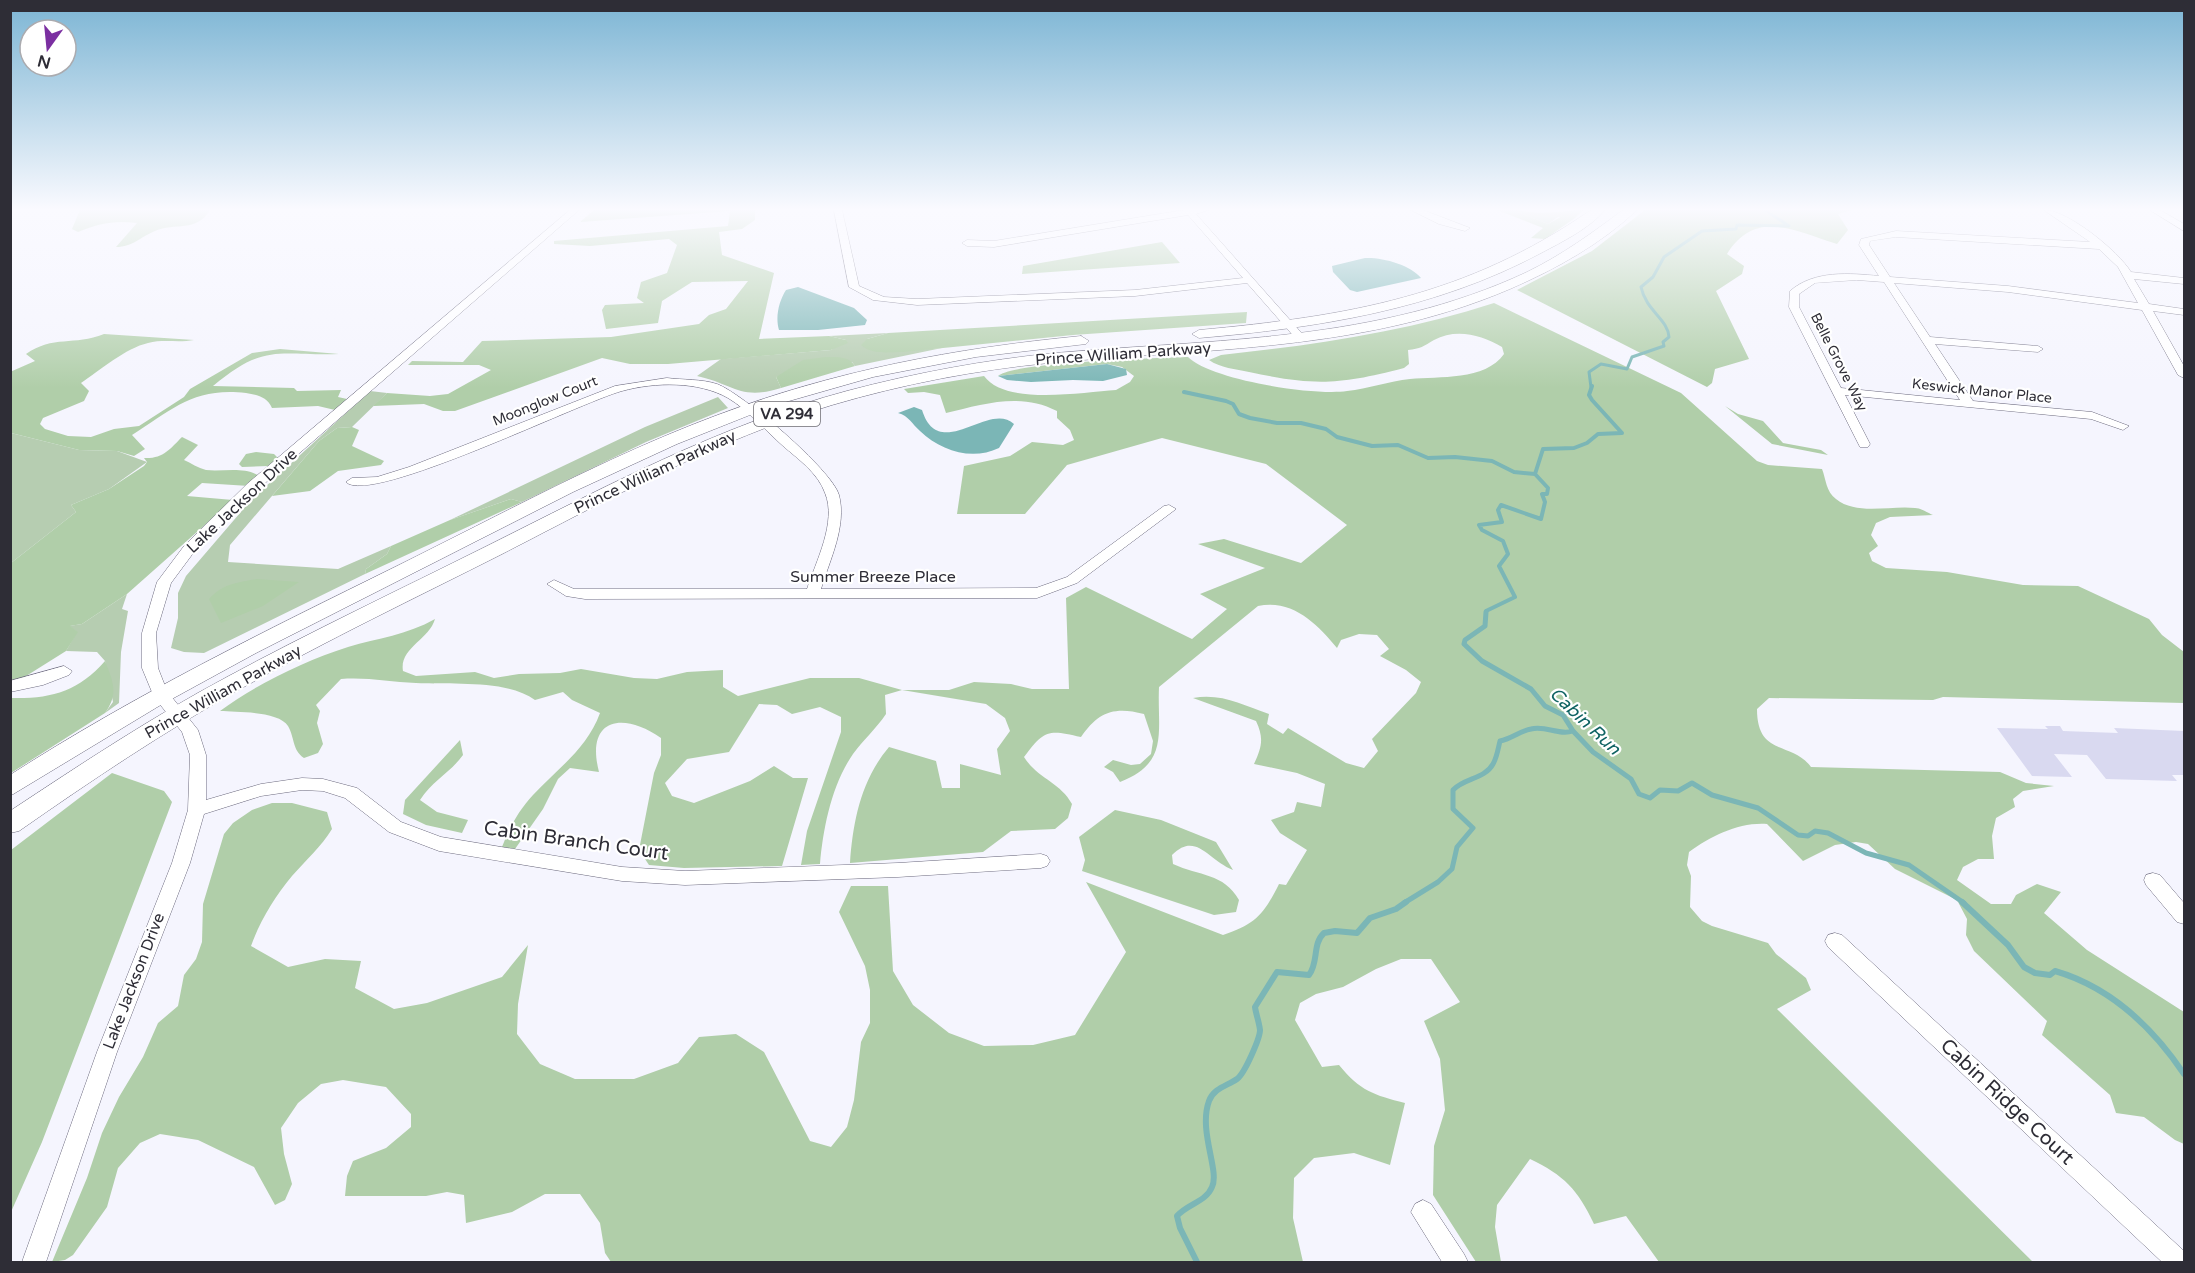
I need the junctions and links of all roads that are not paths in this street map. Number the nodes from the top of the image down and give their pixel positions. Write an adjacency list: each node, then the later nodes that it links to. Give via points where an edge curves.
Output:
1 (506, 269): 30 (street, Lake Jackson Drive, via 252,487 174,566 158,597 149,633 150,668)
2 (850, 269): 10 (street, via 854,287 862,293 885,301 917,302 1135,293)
3 (1242, 269): 10 (street)
4 (1498, 269): 14 (highway, Prince William Parkway / VA 294, via 1470,282)
5 (1541, 269): 14 (highway, Prince William Parkway / VA 294, via 1502,288 1406,318)
6 (1881, 269): 9 (street)
7 (2123, 269): 8 (street)
8 (2127, 275): 11 (street); 12 (street)
9 (1887, 279): 12 (street, Belle Grove Way, via 2008,289); 15 (street); 18 (street, Belle Grove Way, via 1829,277 1804,284 1794,293 1794,308)
10 (1251, 280): 14 (street)
11 (2184, 281)
12 (2147, 309): 13 (street, Belle Grove Way); 17 (street)
13 (2184, 312)
14 (1296, 331): 20 (highway, Prince William Parkway / VA 294, via 1045,344 976,352 863,375); 21 (highway, Prince William Parkway / VA 294, via 1236,346 1067,356 994,365 876,388)
15 (1926, 340): 16 (street); 19 (street)
16 (2038, 349)
17 (2184, 375)
18 (1837, 392): 19 (street, Keswick Manor Place); 23 (street, Belle Grove Way)
19 (1969, 404): 22 (street, Keswick Manor Place, via 2092,416)
20 (749, 409): 21 (street, Moonglow Court); 24 (street, Moonglow Court, via 725,391 697,383 635,385 604,393 413,470 378,481); 30 (highway, Prince William Parkway / VA 294, via 671,439 598,474)
21 (764, 423): 27 (street, Moonglow Court, via 816,470 832,493 835,521); 31 (highway, Prince William Parkway / VA 294, via 654,469 278,660)
22 (2123, 426)
23 (1864, 444)
24 (352, 483)
25 (1169, 509): 27 (street, Summer Breeze Place, via 1072,580 1037,593)
26 (554, 584): 27 (street, Summer Breeze Place, via 571,593 585,594)
27 (812, 595)
28 (64, 671): 29 (street)
29 (10, 687)
30 (160, 693): 31 (street, Lake Jackson Drive); 32 (highway, Prince William Parkway / VA 294)
31 (179, 715): 33 (street, Lake Jackson Drive, via 190,730 198,755); 34 (highway, Prince William Parkway / VA 294)
32 (10, 787)
33 (197, 810): 35 (street, Cabin Branch Court, via 261,790 323,785 351,793 395,827 431,842 556,865 685,878); 40 (street, Lake Jackson Drive)
34 (10, 824)
35 (1041, 861)
36 (2153, 880): 37 (street)
37 (2184, 916)
38 (1835, 941): 42 (street, Cabin Ridge Court)
39 (1423, 1212): 41 (street)
40 (34, 1263)
41 (1456, 1263)
42 (2179, 1263)

